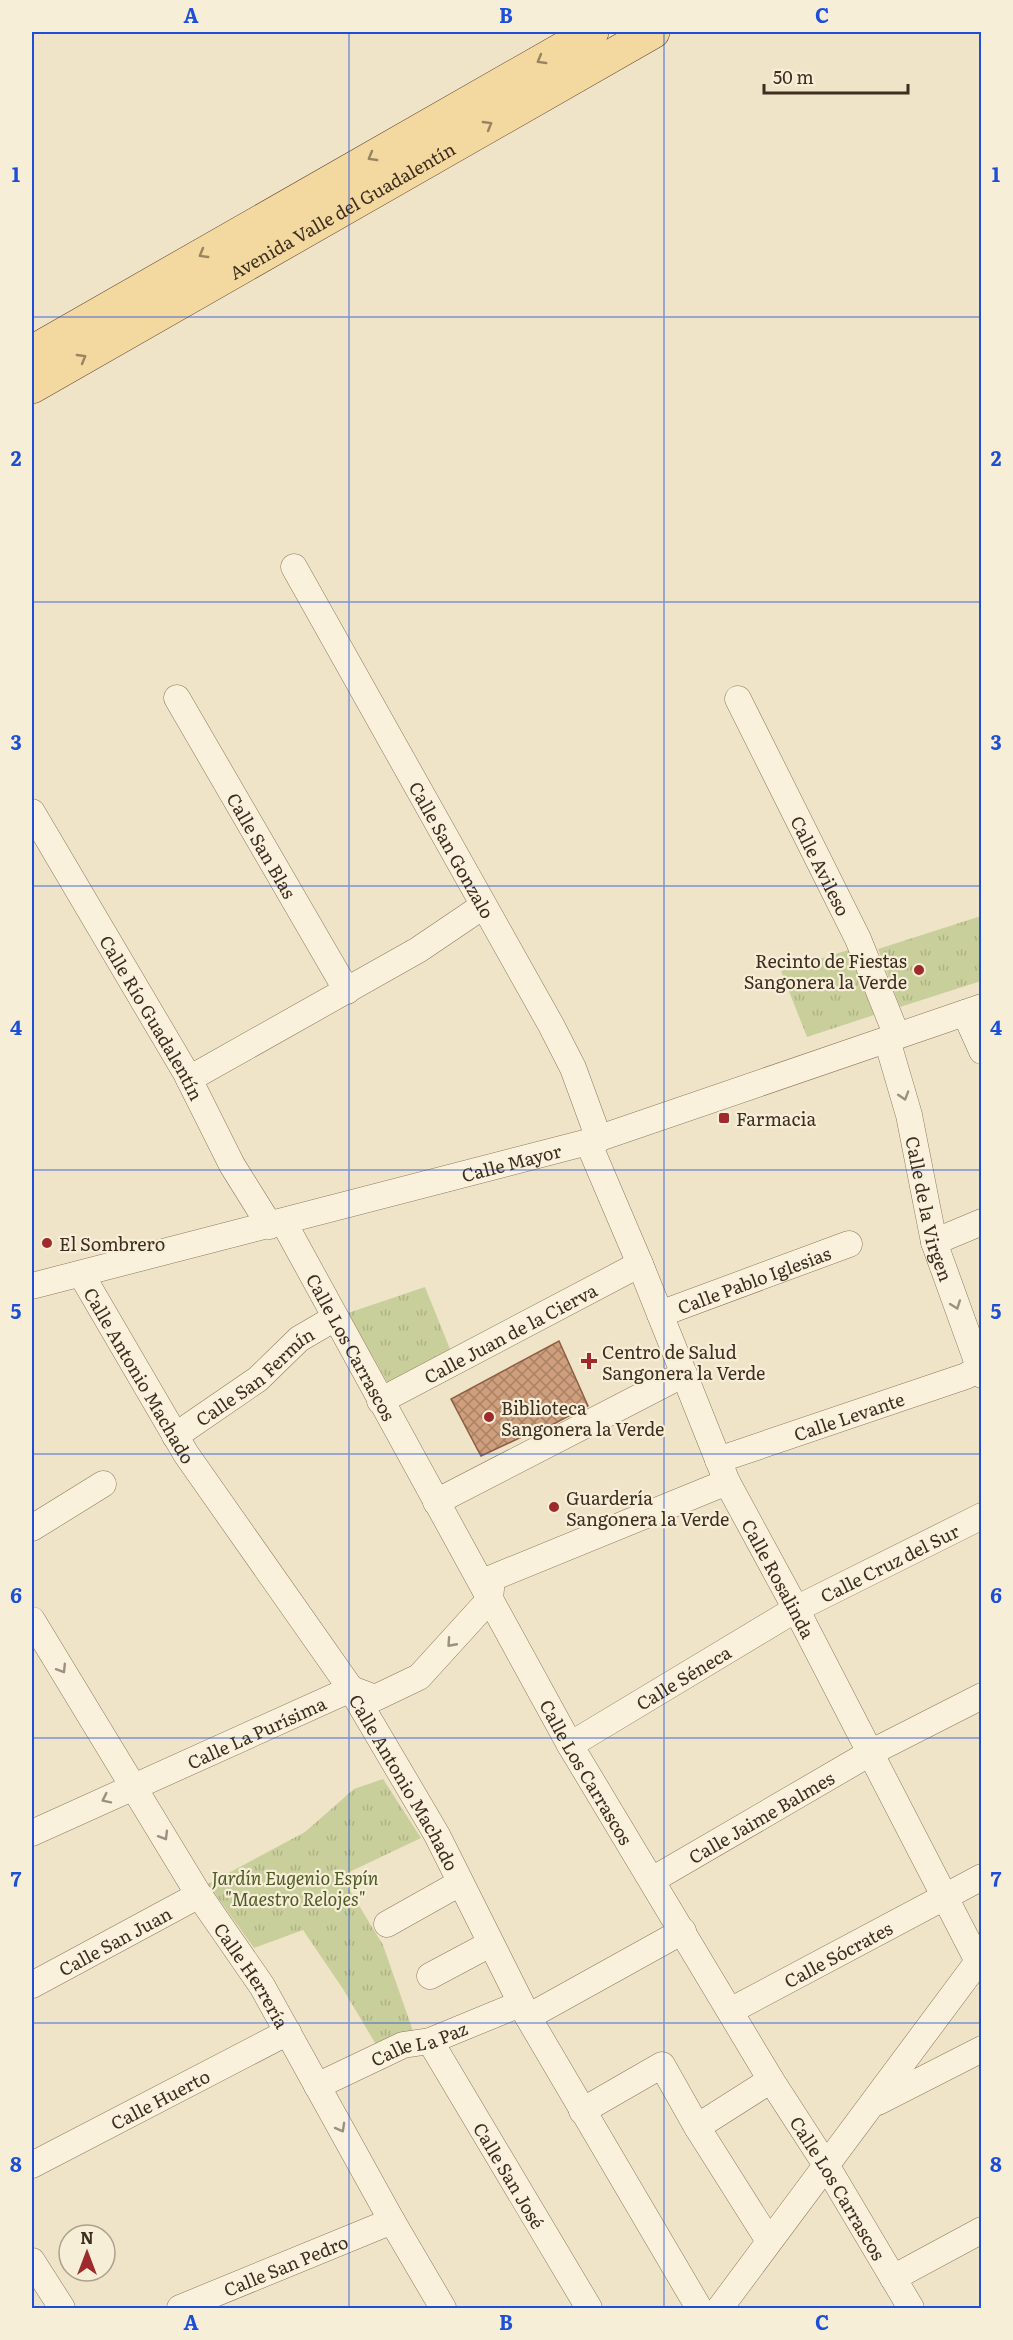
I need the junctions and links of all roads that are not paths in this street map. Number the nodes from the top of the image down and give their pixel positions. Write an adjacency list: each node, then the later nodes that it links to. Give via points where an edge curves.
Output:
1 (592, 32): 3 (main road, Avenida Valle del Guadalentín, one-way to 3)
2 (653, 32): 4 (main road, Avenida Valle del Guadalentín, one-way to 2)
3 (32, 352)
4 (32, 387)
5 (294, 567): 9 (street, Calle San Gonzalo)
6 (177, 698): 10 (street, Calle San Blas)
7 (738, 699): 12 (street, Calle Avileso, via 858,939)
8 (32, 812): 14 (street, Calle Río Guadalentín)
9 (483, 906): 10 (street); 15 (street, Calle San Gonzalo, via 573,1068)
10 (347, 991): 14 (street)
11 (973, 1010): 12 (street, Calle Mayor); 13 (street)
12 (892, 1038): 15 (street, Calle Mayor); 18 (street, Calle de la Virgen, one-way to 18)
13 (981, 1051)
14 (189, 1079): 17 (street, Calle Río Guadalentín, via 232,1165)
15 (593, 1140): 17 (street, Calle Mayor); 20 (street, Calle Rosalinda)
16 (981, 1222): 18 (street)
17 (277, 1224): 21 (street, Calle Mayor); 24 (street, Calle Los Carrascos)
18 (934, 1242): 25 (street, Calle de la Virgen, one-way to 25)
19 (849, 1244): 23 (street, Calle Pablo Iglesias)
20 (640, 1264): 23 (street, Calle Rosalinda); 27 (street, Calle Juan de la Cierva)
21 (81, 1274): 22 (street, Calle Mayor); 28 (street, Calle Antonio Machado)
22 (32, 1286)
23 (660, 1314): 26 (street, Calle Rosalinda)
24 (335, 1318): 27 (street, Calle Los Carrascos); 28 (street, Calle San Fermín, via 299,1339 258,1379)
25 (980, 1372): 29 (street, Calle Levante)
26 (684, 1374): 29 (street, Calle Rosalinda); 31 (street)
27 (380, 1401): 31 (street, Calle Los Carrascos)
28 (175, 1436): 37 (street, Calle Antonio Machado)
29 (722, 1471): 34 (street, Calle Levante, via 492,1578); 35 (street, Calle Rosalinda)
30 (103, 1484): 33 (street)
31 (436, 1502): 34 (street, Calle Los Carrascos)
32 (981, 1516): 35 (street, Calle Cruz del Sur)
33 (32, 1528)
34 (490, 1599): 37 (street, one-way to 37, via 419,1677 375,1698); 39 (street, Calle Los Carrascos)
35 (796, 1609): 39 (street, Calle Séneca); 40 (street, Calle Rosalinda)
36 (32, 1620): 41 (street, Calle Herrería, one-way to 41)
37 (351, 1689): 41 (street, Calle La Purísima); 45 (street, Calle Antonio Machado, via 437,1835)
38 (981, 1696): 40 (street, Calle Jaime Balmes)
39 (570, 1744): 44 (street, Calle Los Carrascos)
40 (870, 1752): 44 (street, Calle Jaime Balmes); 47 (street, Calle Rosalinda)
41 (134, 1785): 42 (street, Calle La Purísima, one-way to 42); 46 (street, Calle Herrería, one-way to 46)
42 (32, 1833)
43 (981, 1877): 47 (street, Calle Sócrates)
44 (652, 1880): 49 (street, Calle Los Carrascos)
45 (460, 1883): 48 (street); 50 (street, Calle Antonio Machado)
46 (199, 1895): 53 (street, Calle San Juan); 56 (street, Calle Herrería, via 262,1986)
47 (943, 1897): 51 (street, Calle Rosalinda); 55 (street, Calle Sócrates)
48 (387, 1924)
49 (682, 1931): 54 (street, Calle La Paz); 55 (street, Calle Los Carrascos)
50 (490, 1944): 52 (street); 54 (street, Calle Antonio Machado)
51 (980, 1963): 61 (street)
52 (430, 1976)
53 (32, 1985)
54 (524, 2011): 57 (street, Calle La Paz); 62 (street, Calle Antonio Machado)
55 (730, 2011): 59 (street, Calle Los Carrascos)
56 (288, 2032): 60 (street, Calle Herrería); 64 (street, Calle Huerto)
57 (430, 2041): 60 (street, Calle La Paz, via 403,2044); 74 (street, Calle San José)
58 (981, 2049): 61 (street)
59 (771, 2080): 63 (street); 65 (street, Calle Los Carrascos)
60 (317, 2086): 66 (street, Calle Herrería, one-way to 66)
61 (872, 2105): 65 (street)
62 (582, 2111): 63 (street, via 662,2065); 75 (street, Calle Antonio Machado)
63 (697, 2127): 68 (street)
64 (32, 2165)
65 (826, 2165): 68 (street); 70 (street, Calle Los Carrascos)
66 (392, 2221): 72 (street, Calle San Pedro); 73 (street, Calle Herrería)
67 (981, 2230): 70 (street)
68 (769, 2241): 76 (street)
69 (32, 2261): 71 (street)
70 (893, 2278): 77 (street, Calle Los Carrascos)
71 (62, 2308)
72 (180, 2308)
73 (443, 2308)
74 (589, 2308)
75 (699, 2308)
76 (720, 2308)
77 (911, 2308)

